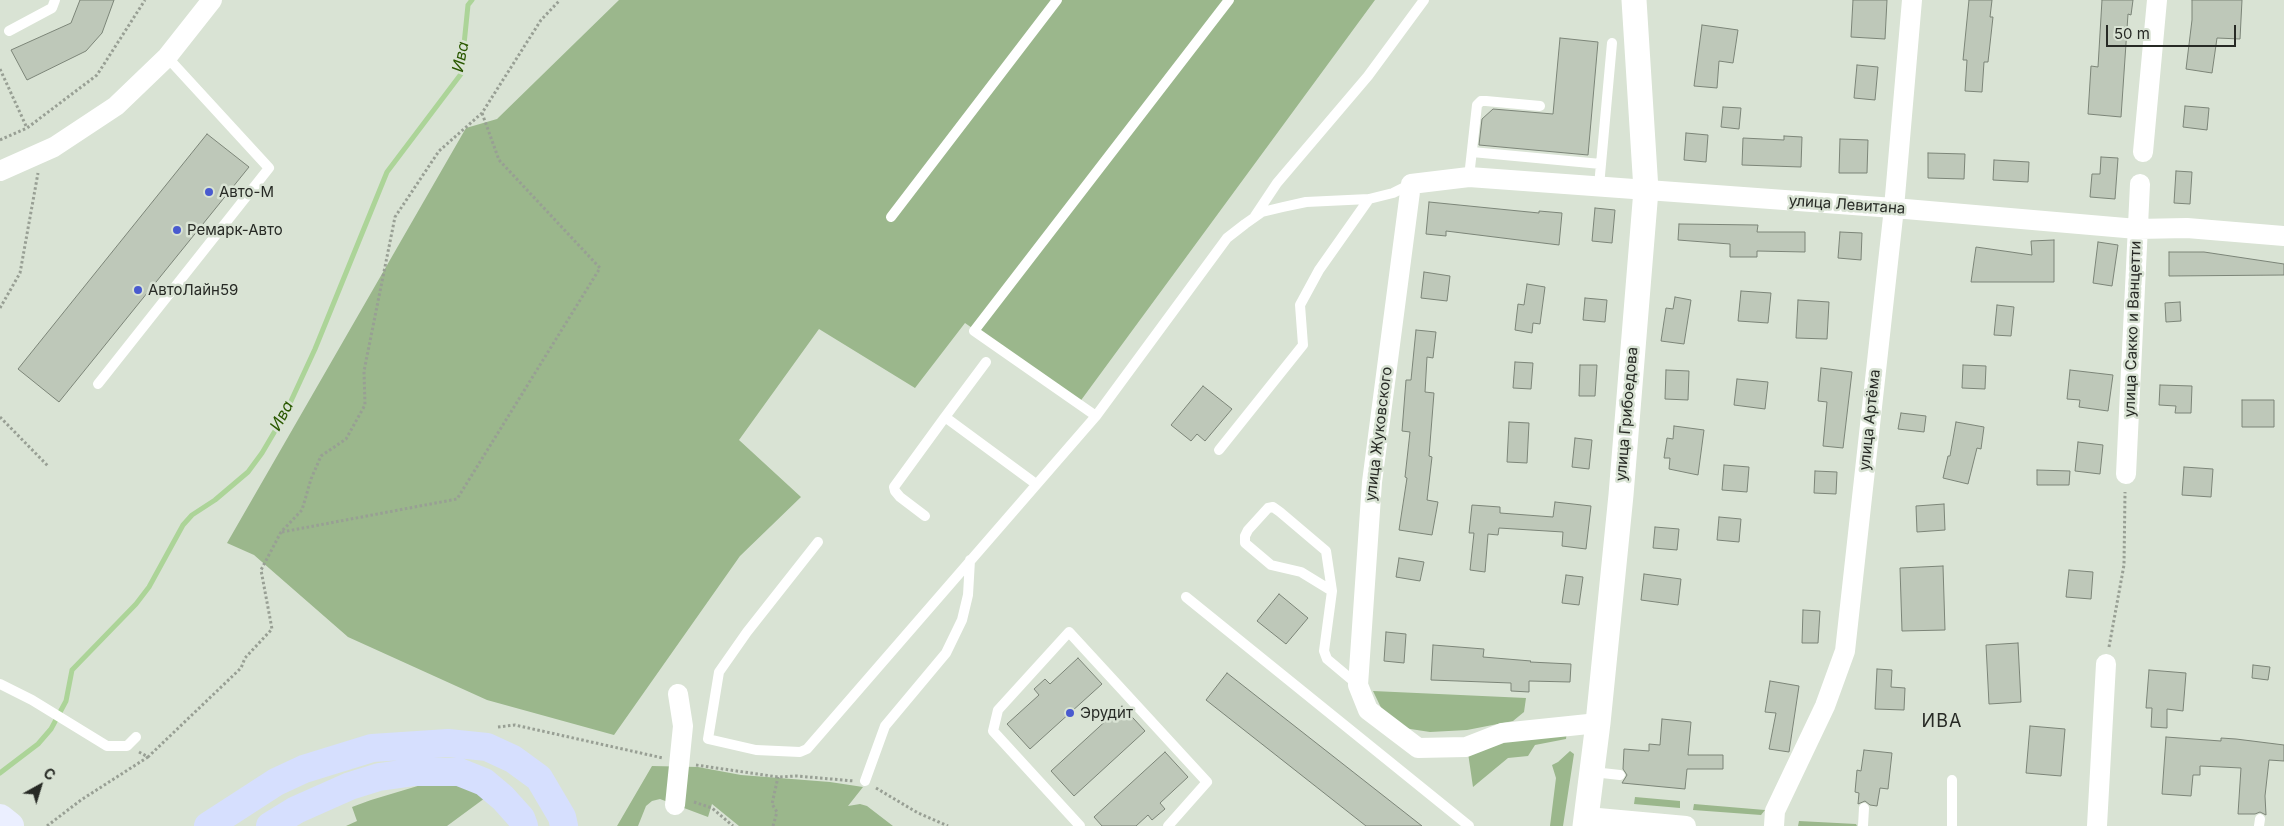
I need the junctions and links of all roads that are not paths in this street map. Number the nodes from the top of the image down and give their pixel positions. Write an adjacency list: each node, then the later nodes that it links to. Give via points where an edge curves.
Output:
1 (55, 0): 9 (lane, via 52,8)
2 (212, 0): 11 (street)
3 (1056, 0): 24 (lane)
4 (1229, 0): 30 (lane, via 974,331)
5 (1424, 0): 25 (lane, via 1368,76 1277,183)
6 (1634, 0): 21 (street, улица Грибоедова)
7 (1912, 0): 23 (street, улица Артёма)
8 (2157, 0): 14 (street)
9 (9, 31)
10 (1612, 43): 15 (lane)
11 (168, 57): 16 (street, via 116,106 54,147); 29 (lane, via 268,168)
12 (1540, 106): 13 (lane, via 1481,101 1475,109)
13 (1472, 152): 15 (lane); 17 (lane)
14 (2143, 152)
15 (1601, 164): 20 (lane)
16 (0, 171)
17 (1469, 177): 18 (street, улица Левитана); 20 (street, улица Левитана)
18 (1411, 184): 22 (lane); 42 (street, улица Жуковского, via 1372,482)
19 (2140, 184): 26 (street, улица Сакко и Ванцетти)
20 (1599, 186): 21 (street, улица Левитана)
21 (1646, 190): 23 (street, улица Левитана); 44 (street, улица Грибоедова)
22 (1369, 199): 25 (lane, via 1306,202 1262,212); 32 (lane, via 1319,270 1300,305 1303,345)
23 (1894, 208): 26 (street, улица Левитана); 63 (street, улица Артёма, via 1845,651 1825,706 1774,811)
24 (891, 216)
25 (1253, 218): 30 (lane, via 1227,238)
26 (2136, 229): 27 (street, улица Левитана, via 2187,228); 33 (street, улица Сакко и Ванцетти, via 2138,262)
27 (2284, 236)
28 (986, 362): 31 (lane)
29 (98, 384)
30 (1096, 416): 34 (lane)
31 (945, 417): 34 (lane); 35 (lane, via 894,487 900,497)
32 (1219, 450)
33 (2126, 474)
34 (1036, 484): 37 (lane)
35 (925, 516)
36 (818, 542): 37 (lane, via 719,672 708,739 756,750 800,752 807,749)
37 (970, 560): 49 (lane, via 968,595 962,620 946,653 885,726)
38 (1332, 591): 38 (lane, via 1326,551 1280,512 1273,507 1268,508 1244,536 1245,543 1271,565 1301,572); 42 (lane, via 1324,651 1327,660)
39 (1186, 597): 61 (lane)
40 (2106, 664): 66 (street)
41 (0, 684): 45 (lane, via 107,746 127,746)
42 (1358, 685): 44 (street, via 1368,710 1418,748 1466,747 1502,733)
43 (678, 694): 50 (street, via 683,726)
44 (1598, 723): 46 (street, улица Грибоедова)
45 (136, 737)
46 (1592, 772): 47 (lane); 53 (street, улица Грибоедова)
47 (1620, 776)
48 (1952, 780): 65 (lane)
49 (865, 782)
50 (676, 802)
51 (1864, 808): 64 (lane)
52 (0, 818): 54 (main road)
53 (1586, 821): 62 (street)
54 (10, 826)
55 (208, 826): 58 (main road, via 276,782 304,769 372,748 448,742 487,747 538,778 562,816)
56 (270, 826): 57 (main road, via 296,810 350,786 414,772 459,772 484,782 503,798)
57 (524, 826)
58 (564, 826)
59 (1080, 826): 60 (lane, via 993,731 998,710 1069,632 1207,782)
60 (1168, 826)
61 (1469, 826)
62 (1686, 826)
63 (1774, 826)
64 (1862, 826)
65 (1952, 826)
66 (2097, 826)

